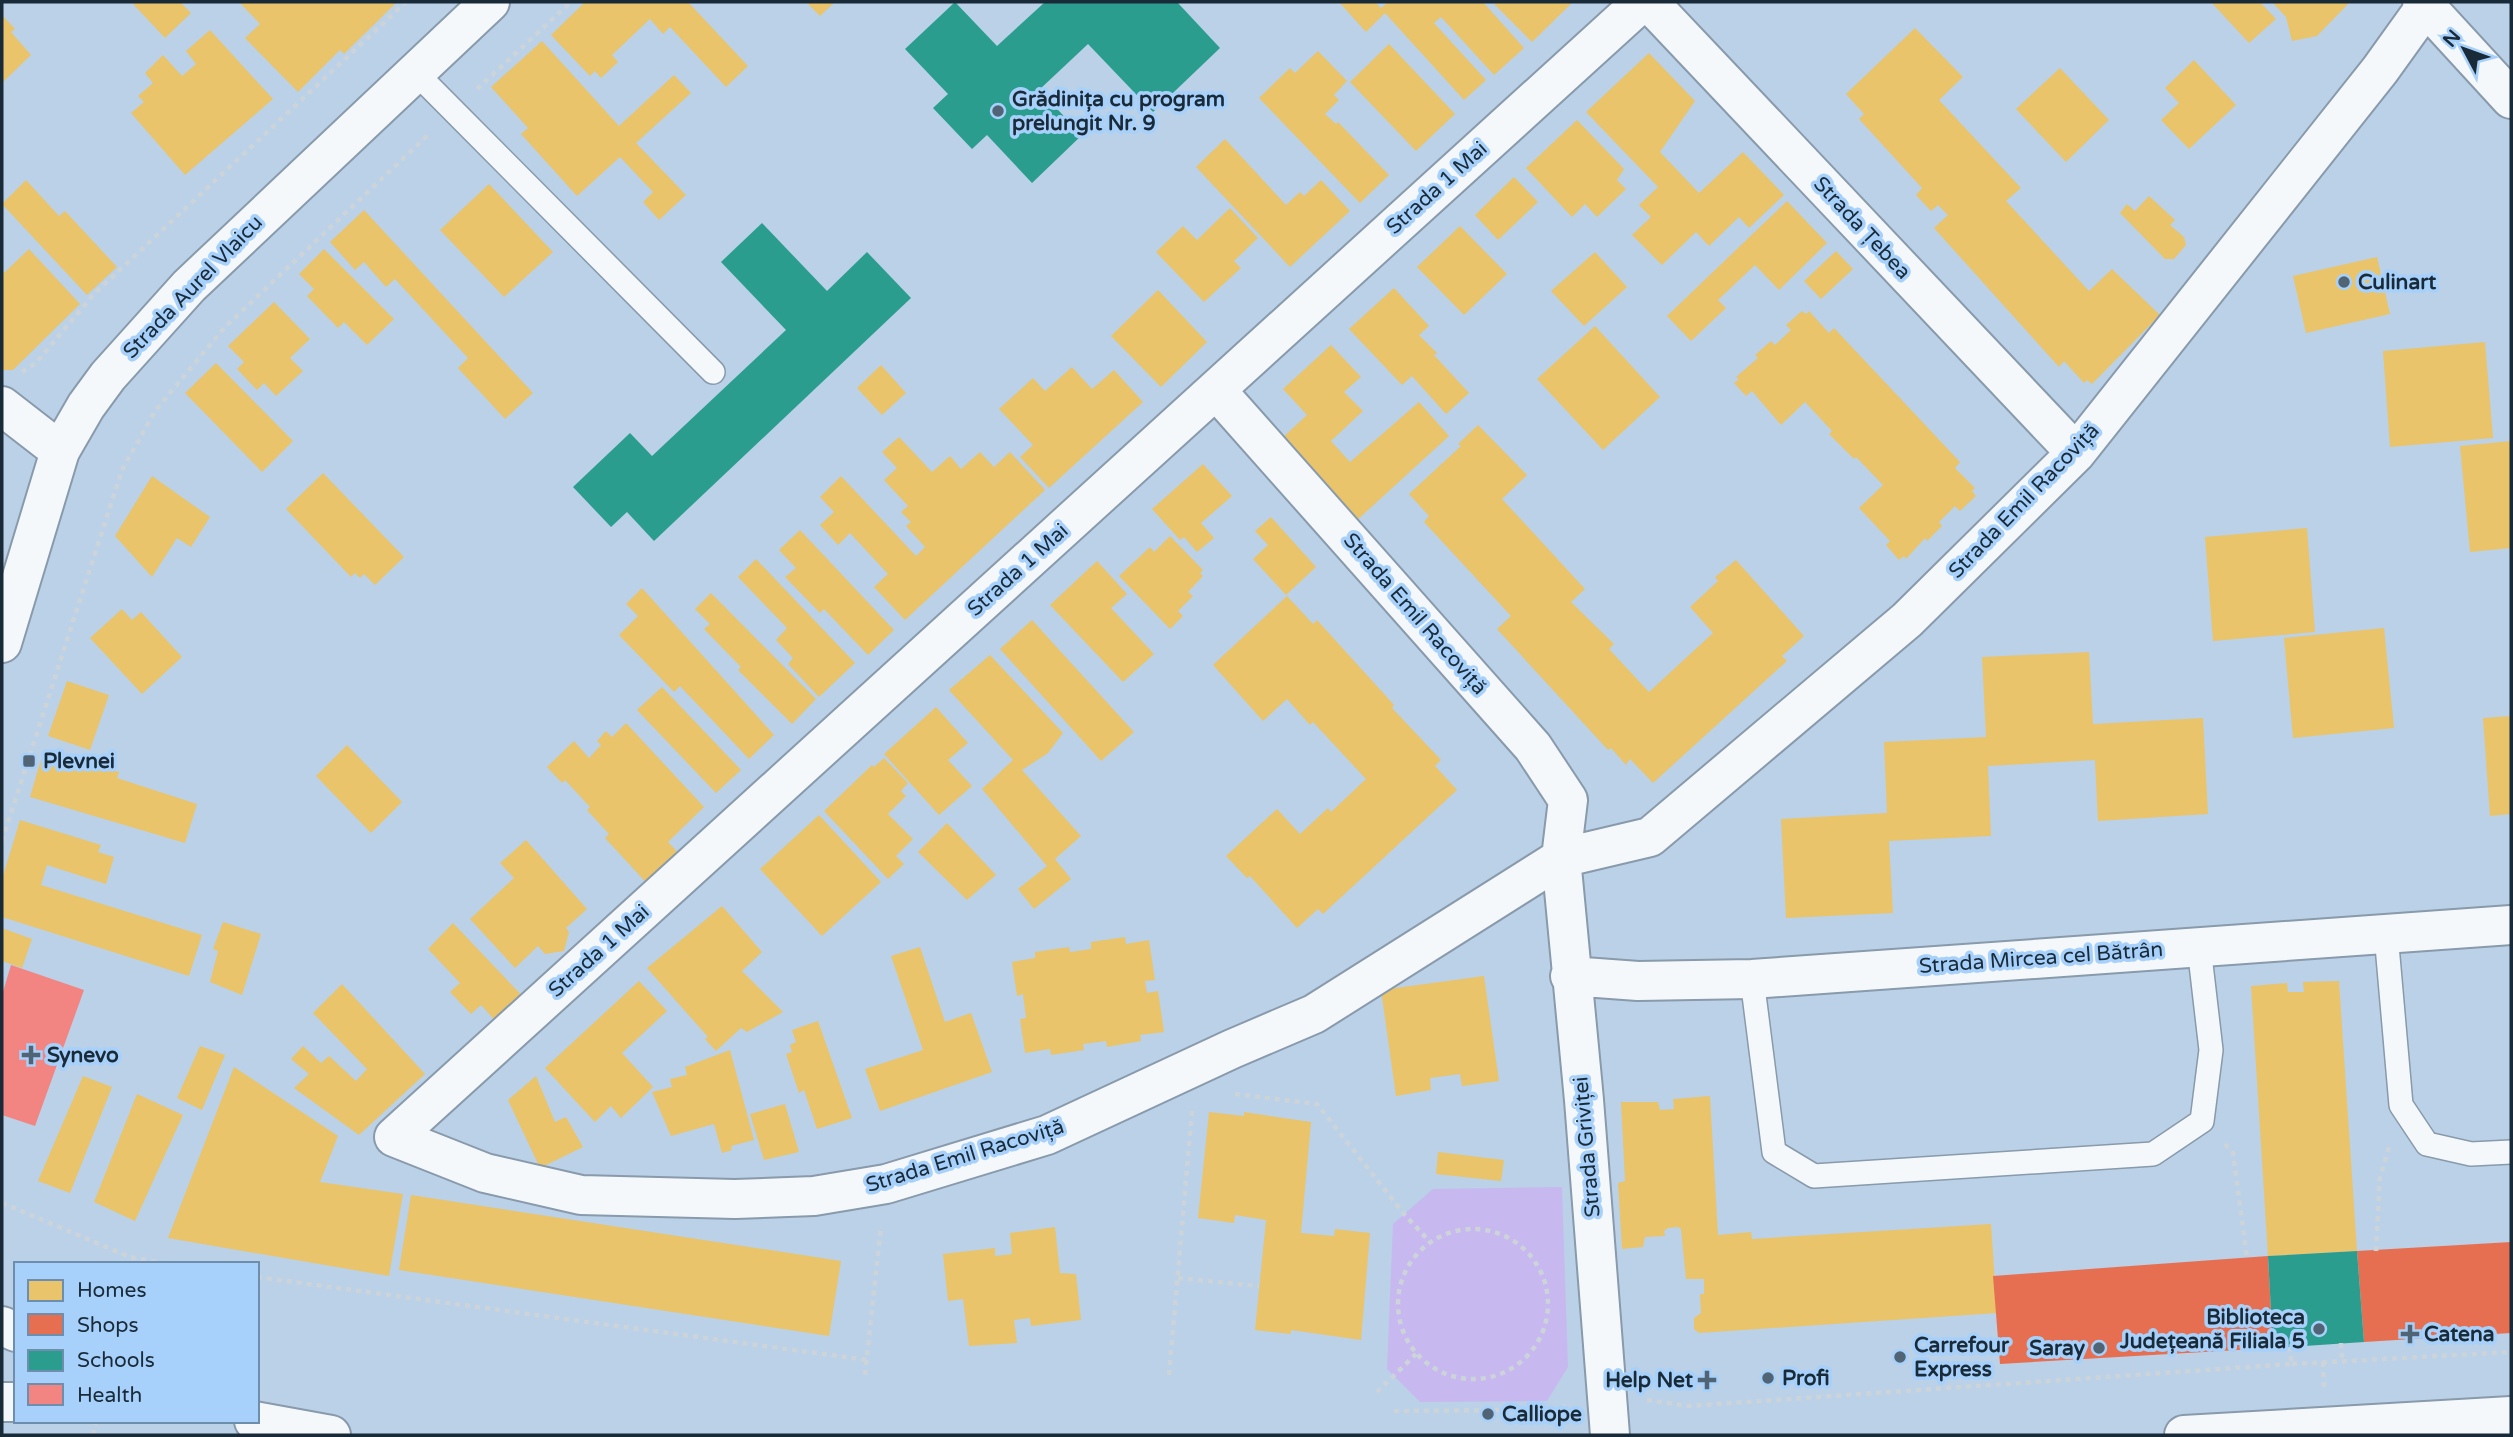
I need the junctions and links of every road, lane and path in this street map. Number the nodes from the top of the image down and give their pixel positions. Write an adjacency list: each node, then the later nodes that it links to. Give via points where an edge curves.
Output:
1 (406, 2): 12 (path, via 95,293)
2 (491, 2): 7 (street, Strada Aurel Vlaicu)
3 (571, 2): 9 (path)
4 (1642, 2): 11 (street, Strada 1 Mai)
5 (1649, 2): 14 (street, Strada Țebea)
6 (2424, 4): 8 (street); 14 (street, Strada Emil Racoviță, via 2371,81)
7 (415, 72): 9 (lane); 13 (street, Strada Aurel Vlaicu, via 188,285 108,376)
8 (2511, 99)
9 (454, 110): 10 (lane); 16 (path, via 224,328 155,411 122,470)
10 (713, 372)
11 (1216, 390): 17 (street, Strada Emil Racoviță, via 1533,747 1568,800); 27 (street, Strada 1 Mai)
12 (8, 392): 13 (street)
13 (60, 451): 15 (street, Strada Aurel Vlaicu)
14 (2076, 453): 17 (street, Strada Emil Racoviță, via 1907,620 1650,837)
15 (2, 643)
16 (2, 841)
17 (1560, 858): 21 (street, Strada Griviței); 29 (street, Strada Emil Racoviță, via 1314,1014 1047,1135)
18 (2511, 925): 19 (street, Strada Mircea cel Bătrân)
19 (2386, 934): 20 (street, Strada Mircea cel Bătrân); 25 (lane)
20 (2199, 947): 22 (street, Strada Mircea cel Bătrân); 26 (lane, via 2211,1049)
21 (1570, 976): 22 (street, Strada Mircea cel Bătrân, via 1638,981); 48 (street, Strada Griviței)
22 (1752, 979): 26 (lane, via 1774,1152 1814,1176 2153,1154)
23 (1229, 1094): 31 (path, via 1317,1104)
24 (1192, 1105): 36 (path)
25 (2400, 1105): 28 (lane, via 2427,1144 2471,1154); 32 (path, via 2380,1177)
26 (2202, 1121): 33 (path, via 2233,1153)
27 (394, 1137): 29 (street, Strada Emil Racoviță, via 485,1173 581,1195 735,1199 814,1196)
28 (2511, 1152)
29 (886, 1184): 42 (path)
30 (2, 1203): 34 (path)
31 (1430, 1242): 41 (path, via 1412,1260 1401,1283 1398,1307 1403,1333); 41 (path, via 1453,1232 1477,1229 1502,1234 1522,1247 1538,1266 1547,1289 1549,1314 1542,1338 1527,1357 1495,1376 1458,1379 1435,1370)
32 (2376, 1251)
33 (2247, 1258)
34 (129, 1261)
35 (259, 1277): 42 (path)
36 (1178, 1278): 37 (path); 46 (path)
37 (1259, 1286)
38 (2341, 1343): 43 (path)
39 (2290, 1347): 44 (path)
40 (2511, 1352): 43 (path)
41 (1416, 1354): 47 (path)
42 (867, 1360): 45 (path)
43 (2342, 1361): 44 (path)
44 (2292, 1364): 48 (path, via 1689,1406)
45 (865, 1375)
46 (1169, 1375)
47 (1377, 1392)
48 (1607, 1395): 49 (path, via 1552,1410); 53 (street, Strada Griviței)
49 (1394, 1411)
50 (2511, 1416): 54 (street)
51 (259, 1422): 52 (street)
52 (331, 1435)
53 (1610, 1435)
54 (2184, 1435)

